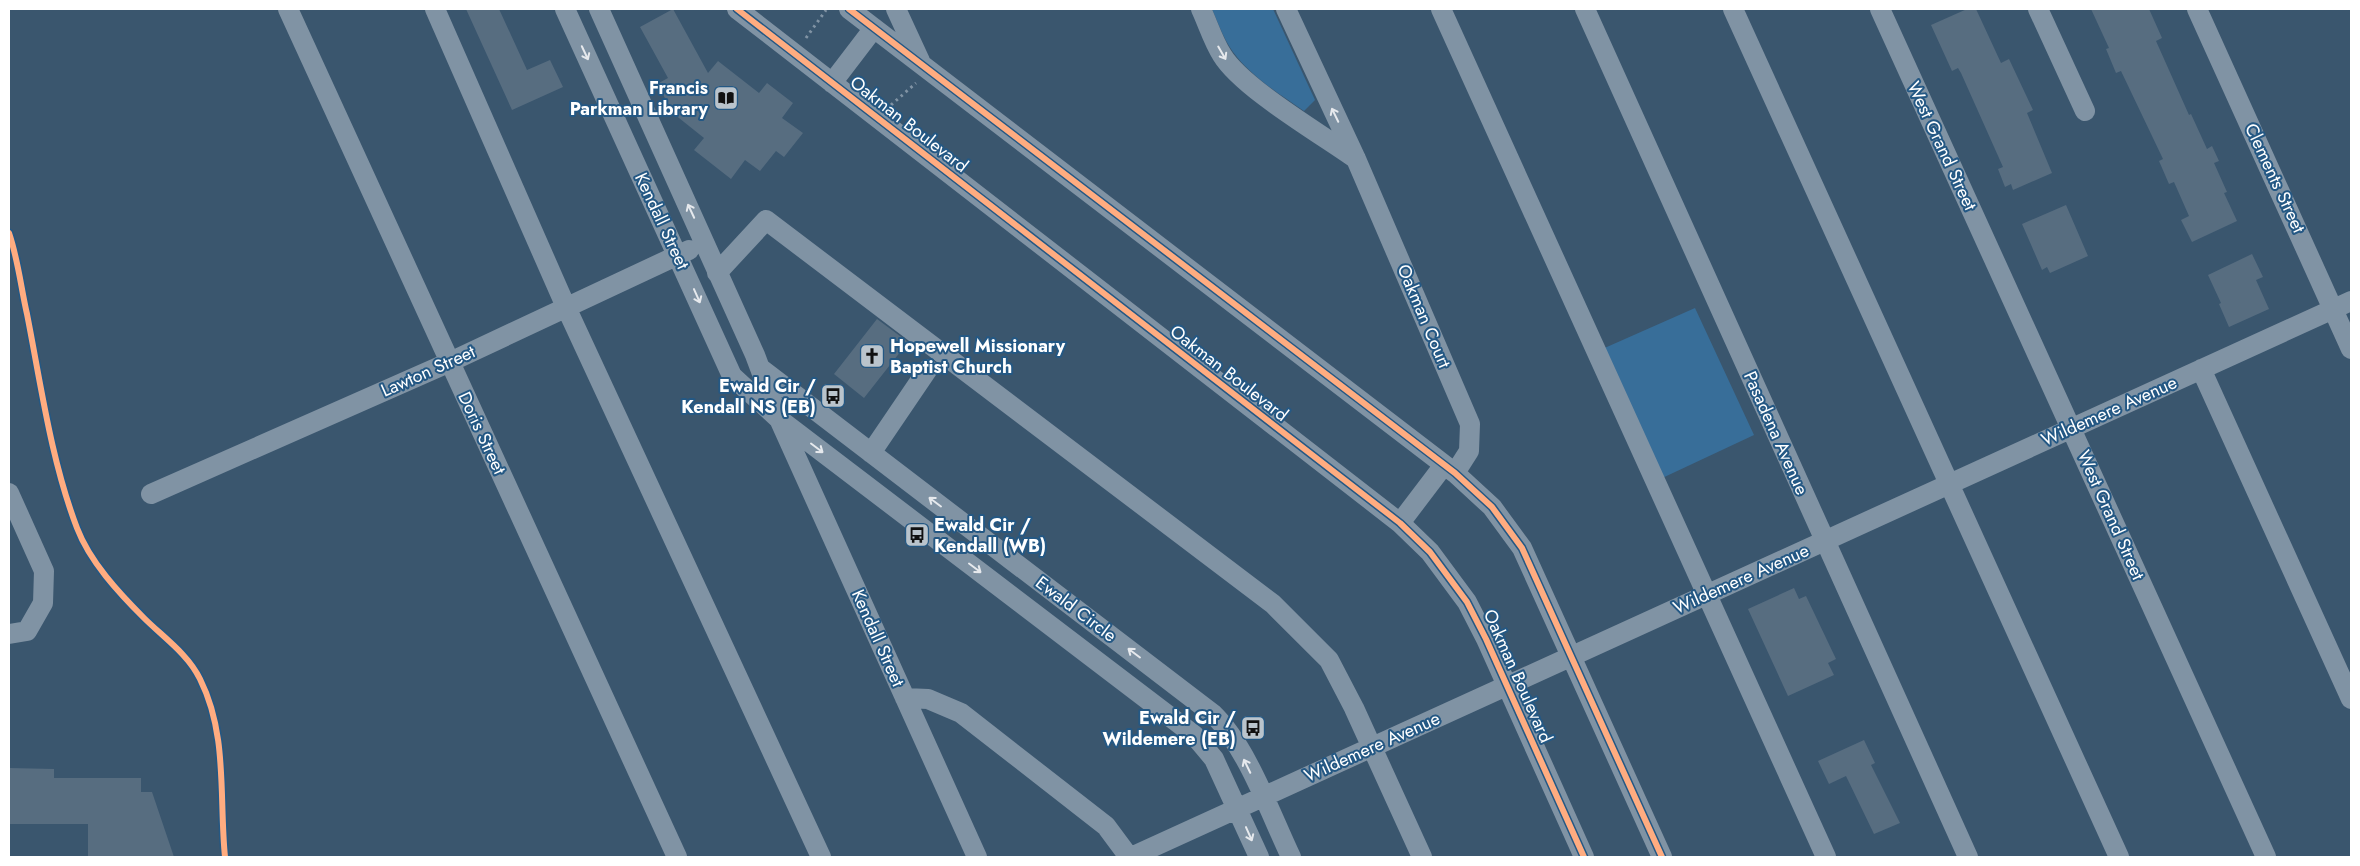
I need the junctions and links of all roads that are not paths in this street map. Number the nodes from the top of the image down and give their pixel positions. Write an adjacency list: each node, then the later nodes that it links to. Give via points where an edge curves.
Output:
1 (288, 9): 27 (street, Doris Street)
2 (435, 9): 25 (street)
3 (565, 9): 22 (street, Kendall Street, one-way to 22)
4 (599, 9): 21 (street, Kendall Street, one-way to 4)
5 (737, 9): 18 (street, Oakman Boulevard)
6 (849, 9): 16 (street)
7 (896, 9): 17 (street)
8 (1201, 9): 20 (street, one-way to 20, via 1222,54 1235,71)
9 (1286, 9): 20 (street, Oakman Court, one-way to 9)
10 (1441, 9): 40 (street)
11 (1585, 9): 39 (street, Pasadena Avenue)
12 (1733, 9): 35 (street)
13 (1880, 9): 32 (street, West Grand Street)
14 (2038, 9): 19 (street)
15 (2196, 9): 24 (street, Clements Street)
16 (874, 28): 17 (street); 18 (street)
17 (920, 72): 34 (street)
18 (832, 82): 38 (street, Oakman Boulevard)
19 (2085, 111)
20 (1356, 159): 34 (street, Oakman Court, via 1470,424 1469,451)
21 (704, 244): 22 (street, Lawton Street); 23 (street, Kendall Street)
22 (678, 255): 25 (street, Lawton Street); 31 (street, Kendall Street, one-way to 31, via 732,376)
23 (717, 273): 28 (street, Kendall Street); 46 (street, via 766,220 1272,604 1329,660)
24 (2342, 305): 26 (street, Clements Street); 30 (street, Wildemere Avenue)
25 (566, 307): 27 (street, Lawton Street); 50 (street)
26 (2351, 349)
27 (450, 362): 37 (street, Lawton Street); 49 (street, Doris Street)
28 (760, 368): 31 (street, Kendall Street); 33 (street, Ewald Circle)
29 (928, 369): 33 (street)
30 (2202, 369): 32 (street, Wildemere Avenue); 45 (street)
31 (779, 419): 44 (street, Kendall Street); 48 (street, Ewald Circle, one-way to 48, via 1194,735 1214,758)
32 (2072, 428): 35 (street, Wildemere Avenue); 61 (street, West Grand Street)
33 (871, 452): 47 (street, Ewald Circle, one-way to 33, via 1234,738 1213,714)
34 (1449, 469): 38 (street, Oakman Court); 42 (street, via 1492,508 1522,548)
35 (1950, 484): 39 (street, Wildemere Avenue); 60 (street)
36 (9, 493): 41 (street, via 44,571 43,603 27,630)
37 (151, 494)
38 (1400, 523): 43 (street, Oakman Boulevard, via 1430,552 1467,602)
39 (1824, 541): 40 (street, Wildemere Avenue); 59 (street, Pasadena Avenue)
40 (1706, 595): 42 (street, Wildemere Avenue); 58 (street, via 1719,617)
41 (9, 634)
42 (1572, 656): 43 (street, Wildemere Avenue); 57 (street)
43 (1507, 686): 46 (street, Wildemere Avenue); 56 (street, Oakman Boulevard)
44 (905, 698): 51 (street, Kendall Street); 52 (street, via 928,699 962,712 1106,826)
45 (2351, 699)
46 (1372, 747): 47 (street, Wildemere Avenue); 55 (street)
47 (1264, 797): 48 (street, Wildemere Avenue); 54 (street, Ewald Circle)
48 (1238, 808): 52 (street, Wildemere Avenue); 53 (street, Ewald Circle, one-way to 53)
49 (677, 857)
50 (821, 857)
51 (977, 857)
52 (1130, 857)
53 (1259, 857)
54 (1290, 857)
55 (1422, 857)
56 (1584, 857)
57 (1662, 857)
58 (1826, 857)
59 (1968, 857)
60 (2119, 857)
61 (2266, 857)

